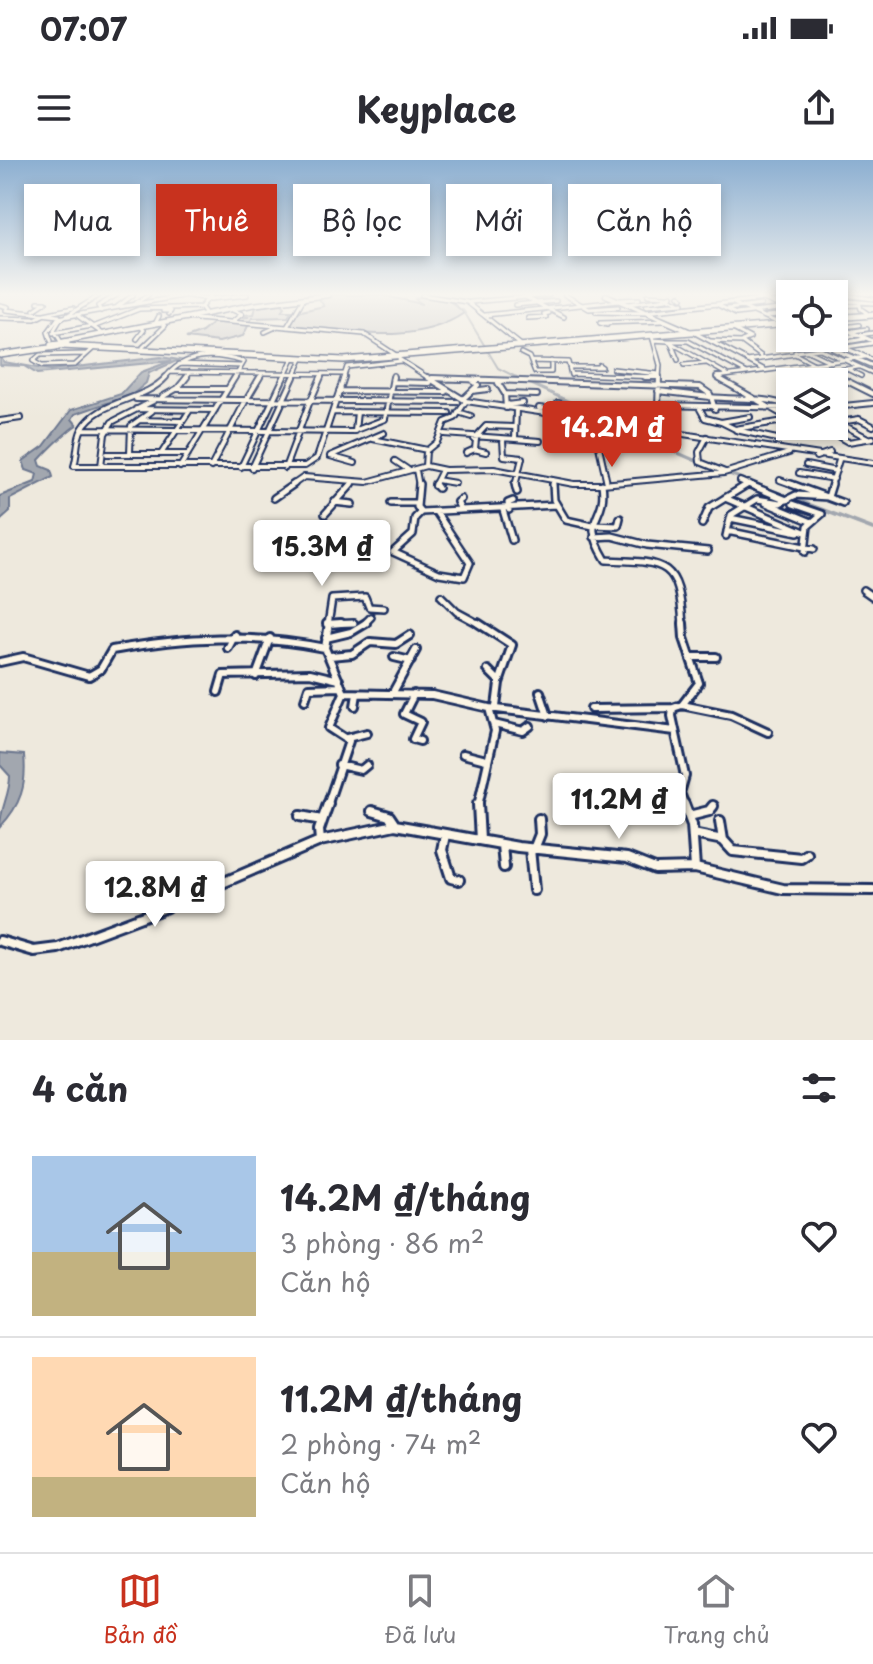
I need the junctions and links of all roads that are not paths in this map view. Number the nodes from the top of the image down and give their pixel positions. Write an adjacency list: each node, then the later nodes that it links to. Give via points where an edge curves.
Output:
1 (50, 336): 23 (street)
2 (55, 336): 23 (street)
3 (71, 336): 23 (main road)
4 (71, 336): 23 (main road)
5 (139, 336): 16 (street)
6 (154, 336): 30 (street)
7 (367, 336): 51 (street)
8 (510, 336): 24 (street)
9 (665, 336): 13 (highway)
10 (701, 336): 19 (street)
11 (746, 336): 14 (street)
12 (860, 336): 17 (street)
13 (652, 338): 18 (highway); 18 (highway); 22 (street); 86 (street)
14 (750, 338): 15 (street); 20 (street)
15 (756, 338)
16 (137, 339)
17 (867, 339): 21 (street); 28 (street)
18 (594, 340): 24 (highway); 33 (highway)
19 (710, 341): 20 (street); 31 (street)
20 (742, 342): 48 (street)
21 (848, 342)
22 (670, 343): 36 (street, via 688,341); 42 (street); 61 (street, via 677,358)
23 (59, 344): 29 (highway); 30 (highway); 35 (highway); 43 (highway)
24 (521, 345): 33 (highway)
25 (848, 346): 26 (street)
26 (854, 346): 27 (street); 28 (street)
27 (867, 346)
28 (873, 346): 50 (street)
29 (91, 347): 32 (highway); 44 (street); 54 (highway)
30 (143, 347): 51 (highway)
31 (723, 348): 36 (street); 47 (street)
32 (31, 349): 35 (highway); 46 (street)
33 (486, 349): 51 (highway)
34 (848, 350): 50 (street)
35 (16, 351): 43 (highway)
36 (705, 351): 42 (street); 80 (street)
37 (803, 352): 45 (street)
38 (809, 352): 60 (street)
39 (827, 352): 53 (street)
40 (840, 352): 52 (street)
41 (521, 353): 55 (street)
42 (691, 353): 59 (street)
43 (0, 354)
44 (86, 354): 46 (street); 46 (street, via 75,365 45,366 33,361)
45 (795, 354): 49 (street); 62 (street)
46 (40, 355)
47 (738, 356): 48 (street); 57 (street)
48 (761, 356): 49 (street)
49 (779, 356): 57 (street)
50 (863, 356): 52 (street)
51 (398, 358): 58 (highway); 83 (street, via 352,365); 90 (street)
52 (855, 358): 53 (street); 65 (street)
53 (844, 360): 60 (street); 67 (street)
54 (292, 361): 58 (highway); 78 (street)
55 (531, 361): 56 (street); 56 (street, via 539,373 551,372)
56 (551, 361): 66 (street)
57 (747, 361): 72 (street)
58 (301, 362): 79 (street)
59 (707, 362): 61 (street); 87 (street)
60 (831, 362): 62 (street)
61 (691, 364): 64 (street)
62 (816, 364): 68 (street); 72 (street)
63 (599, 365): 66 (street)
64 (684, 365)
65 (873, 366)
66 (571, 367): 84 (street)
67 (859, 367): 70 (street); 81 (street)
68 (825, 368)
69 (613, 369): 86 (street)
70 (848, 369)
71 (848, 370): 88 (street)
72 (768, 371): 80 (street)
73 (169, 372): 74 (street); 76 (street, via 195,357 241,361); 110 (street)
74 (190, 372): 75 (street); 96 (street)
75 (216, 372): 76 (street); 97 (street)
76 (238, 373): 77 (street); 98 (street)
77 (262, 373): 78 (street); 116 (street)
78 (287, 373): 79 (street); 117 (street)
79 (296, 373): 82 (street); 118 (street)
80 (748, 373): 87 (street)
81 (873, 373)
82 (322, 374): 83 (street); 119 (street)
83 (344, 374): 101 (street)
84 (571, 374): 86 (street); 94 (street)
85 (393, 375): 93 (street)
86 (659, 375): 95 (street)
87 (729, 375): 115 (street, via 717,377)
88 (861, 376)
89 (473, 379): 90 (street); 91 (street); 103 (street, via 478,385)
90 (431, 380): 93 (street); 123 (street)
91 (501, 380): 94 (street); 105 (street, via 499,389)
92 (848, 380): 108 (street)
93 (392, 382): 102 (street)
94 (572, 382): 95 (street)
95 (658, 388): 111 (street, via 703,388); 120 (street); 127 (street)
96 (177, 389): 97 (street); 112 (street)
97 (205, 389): 98 (street)
98 (228, 389): 114 (street)
99 (488, 389): 103 (street)
100 (524, 389): 106 (street)
101 (339, 391): 102 (street); 121 (street)
102 (391, 391): 104 (street); 122 (street)
103 (472, 391): 123 (street)
104 (446, 392)
105 (505, 394): 106 (street); 128 (street)
106 (519, 394): 109 (street)
107 (762, 394): 113 (street)
108 (873, 394)
109 (537, 395)
110 (135, 397): 112 (street); 166 (street, via 98,414)
111 (710, 397): 115 (street); 120 (street); 139 (street)
112 (159, 398): 114 (street); 132 (street)
113 (769, 398): 115 (street); 124 (street)
114 (222, 399): 116 (street); 140 (street)
115 (755, 399): 135 (street)
116 (247, 400): 117 (street); 173 (street)
117 (272, 400): 118 (street); 174 (street)
118 (287, 400): 119 (street); 175 (street)
119 (311, 400): 121 (street); 176 (street)
120 (674, 400): 127 (street); 134 (street)
121 (336, 401): 122 (street); 144 (street)
122 (388, 401): 123 (street); 146 (street)
123 (463, 401): 128 (street); 147 (street)
124 (776, 401)
125 (523, 403): 128 (street)
126 (873, 403): 130 (street)
127 (659, 405): 168 (street)
128 (506, 406): 141 (street)
129 (558, 406): 131 (street); 133 (street); 151 (street)
130 (848, 406)
131 (564, 407)
132 (135, 408): 137 (street); 167 (street)
133 (539, 408)
134 (699, 408): 139 (street); 149 (street); 160 (street, via 705,418)
135 (770, 408): 136 (street); 139 (street); 143 (street)
136 (776, 408)
137 (154, 409): 138 (street); 155 (street)
138 (191, 409): 140 (street); 158 (street)
139 (715, 409)
140 (215, 410): 172 (street)
141 (516, 410): 151 (street); 164 (street)
142 (723, 411): 154 (street)
143 (776, 411)
144 (333, 412): 145 (street); 177 (street)
145 (357, 412): 146 (street); 178 (street)
146 (386, 412): 148 (street); 178 (street, via 384,420)
147 (457, 412): 150 (street); 180 (street, via 444,424)
148 (449, 413)
149 (698, 415)
150 (471, 416)
151 (556, 416): 159 (street); 181 (street)
152 (750, 417): 154 (street)
153 (21, 418): 157 (street)
154 (736, 419): 160 (street)
155 (137, 420): 158 (street); 170 (street)
156 (848, 420): 163 (street)
157 (0, 421)
158 (183, 421): 171 (street)
159 (601, 422): 162 (street); 233 (street, via 596,433)
160 (721, 422): 169 (street)
161 (776, 422): 169 (street)
162 (641, 426): 168 (street); 194 (street, via 645,447 624,448)
163 (873, 426)
164 (514, 427): 188 (street, via 486,426); 189 (street)
165 (848, 427): 184 (street)
166 (82, 429): 167 (street); 212 (street, via 74,466)
167 (107, 429): 170 (street); 202 (street)
168 (666, 429): 183 (street)
169 (735, 429): 190 (street)
170 (129, 430): 171 (street); 199 (street)
171 (177, 430): 172 (street); 203 (street)
172 (202, 430): 173 (street); 204 (street)
173 (230, 431): 174 (street); 214 (street)
174 (258, 432): 175 (street); 215 (street)
175 (270, 432): 176 (street); 217 (street)
176 (299, 432): 177 (street); 218 (street)
177 (326, 432): 178 (street); 218 (street, via 314,461)
178 (353, 432): 185 (street)
179 (384, 433): 182 (street)
180 (444, 434): 188 (street); 196 (street)
181 (551, 435)
182 (378, 436): 186 (street); 187 (street)
183 (707, 437): 201 (street); 223 (street, via 700,462)
184 (871, 438): 192 (street)
185 (350, 439)
186 (372, 439): 196 (street); 209 (street, via 330,456)
187 (389, 439)
188 (475, 439): 191 (street); 195 (street)
189 (515, 439): 191 (street); 193 (street)
190 (776, 439)
191 (503, 440): 224 (street, via 504,456 521,455)
192 (844, 440)
193 (540, 441)
194 (619, 441)
195 (474, 449): 197 (street); 200 (street)
196 (427, 450): 216 (street)
197 (486, 452)
198 (830, 452): 205 (street)
199 (130, 453): 202 (street); 203 (street)
200 (466, 453)
201 (789, 453): 205 (street); 223 (street)
202 (107, 454): 212 (street)
203 (161, 454): 204 (street)
204 (188, 454): 213 (street)
205 (816, 457): 206 (street)
206 (839, 460): 210 (street); 222 (street)
207 (395, 461): 219 (street)
208 (495, 462): 220 (street)
209 (355, 463)
210 (873, 463)
211 (806, 465): 222 (street)
212 (101, 466): 213 (street)
213 (180, 467): 214 (street)
214 (211, 467): 215 (street)
215 (241, 467): 217 (street)
216 (421, 467): 219 (street); 221 (street); 247 (street)
217 (252, 468): 218 (street)
218 (285, 468)
219 (407, 469): 231 (street)
220 (490, 469): 221 (street); 224 (street)
221 (442, 470): 227 (street)
222 (836, 471): 226 (street)
223 (725, 472): 233 (street)
224 (517, 473): 228 (street); 236 (street)
225 (799, 473): 226 (street)
226 (834, 479): 237 (street)
227 (437, 480): 232 (street); 235 (street)
228 (553, 480): 233 (street); 251 (street)
229 (780, 480): 237 (street)
230 (740, 481): 234 (street)
231 (353, 483): 238 (street, via 305,477); 245 (street)
232 (455, 483)
233 (604, 484): 264 (street, via 604,506)
234 (748, 484): 239 (street); 243 (street)
235 (438, 488)
236 (517, 492)
237 (828, 497): 243 (street, via 796,495); 248 (street)
238 (274, 498)
239 (725, 498): 252 (street); 263 (street, via 709,508)
240 (461, 499): 253 (street)
241 (757, 499): 243 (street); 252 (street); 262 (street)
242 (482, 500): 255 (street)
243 (787, 500)
244 (513, 501): 254 (street)
245 (334, 502): 249 (street); 258 (street)
246 (391, 503): 247 (street)
247 (417, 503): 256 (street)
248 (843, 503)
249 (352, 504)
250 (793, 504): 262 (street, via 822,514)
251 (556, 505): 254 (street); 264 (street, via 567,520)
252 (745, 507): 261 (street); 265 (street)
253 (461, 510): 255 (street); 257 (street)
254 (509, 510): 255 (street); 259 (street); 267 (street)
255 (483, 511)
256 (421, 512): 257 (street); 271 (street, via 412,538 393,552)
257 (436, 512): 271 (street, via 471,567 464,577)
258 (325, 514)
259 (519, 517)
260 (620, 518): 264 (street, via 618,526)
261 (730, 518): 265 (street); 269 (street, via 726,534)
262 (812, 522): 265 (street)
263 (702, 524)
264 (594, 525): 266 (street)
265 (807, 533): 269 (street)
266 (594, 537): 270 (street); 289 (street, via 608,561 657,562 672,571 681,593)
267 (512, 540)
268 (814, 549): 269 (street)
269 (805, 550)
270 (708, 551)
271 (439, 573): 272 (street)
272 (428, 578)
273 (863, 590): 275 (street)
274 (441, 596): 296 (street, via 456,615 480,622 511,644)
275 (873, 597)
276 (384, 608): 279 (street, via 369,607 365,597 333,598)
277 (371, 617): 283 (street, via 346,636)
278 (354, 623): 279 (street)
279 (327, 624): 283 (street)
280 (235, 634): 282 (street); 284 (street); 292 (street, via 112,650 101,669 89,676 23,657)
281 (410, 635): 287 (street, via 396,644 370,642 352,654)
282 (270, 638): 285 (street); 295 (street)
283 (326, 638): 285 (street)
284 (228, 648)
285 (325, 648): 287 (street)
286 (416, 650): 291 (street)
287 (329, 656): 298 (street)
288 (394, 657): 291 (street)
289 (690, 657): 290 (street); 305 (street, via 699,683)
290 (716, 657)
291 (411, 661): 302 (street)
292 (0, 662)
293 (488, 670): 296 (street)
294 (268, 675): 295 (street); 297 (street); 298 (street, via 310,673)
295 (256, 676): 299 (street, via 221,676)
296 (499, 681): 307 (street)
297 (267, 685)
298 (342, 687): 301 (street); 304 (street, via 309,688); 316 (street, via 329,728)
299 (218, 692)
300 (540, 692): 310 (street)
301 (357, 694): 302 (street); 306 (street)
302 (392, 694): 303 (street)
303 (414, 694): 307 (street); 317 (street, via 404,714 421,722 413,739)
304 (305, 700)
305 (682, 705): 308 (street); 314 (street, via 731,715)
306 (355, 706)
307 (492, 708): 310 (street); 311 (street)
308 (673, 708): 309 (street); 313 (street)
309 (591, 709)
310 (548, 716): 313 (street)
311 (493, 724): 312 (street, via 523,731); 319 (street)
312 (530, 726)
313 (675, 731): 325 (street, via 685,776 681,799)
314 (768, 732)
315 (367, 733): 316 (street)
316 (347, 738): 320 (street)
317 (420, 741)
318 (463, 754): 319 (street)
319 (486, 760): 332 (street, via 478,801)
320 (339, 765): 321 (street, via 361,770); 327 (street)
321 (367, 765)
322 (713, 806): 325 (street)
323 (372, 811): 329 (street, via 389,816)
324 (300, 816): 327 (street)
325 (689, 816): 330 (street)
326 (539, 819): 336 (street, via 540,834)
327 (322, 820): 334 (street)
328 (720, 821): 333 (street)
329 (395, 825): 331 (street); 334 (street)
330 (693, 834): 333 (street); 339 (street)
331 (445, 835): 332 (street); 340 (street, via 443,853 451,878)
332 (480, 840): 335 (street)
333 (723, 840): 337 (street, via 733,851 801,858)
334 (316, 843): 343 (street, via 58,948 34,951)
335 (502, 844): 336 (street); 338 (street)
336 (532, 849): 339 (street, via 627,858 655,869); 341 (street)
337 (807, 854)
338 (504, 867)
339 (695, 868): 342 (street, via 738,884 830,894)
340 (459, 880)
341 (534, 890)
342 (873, 890)
343 (0, 941)

